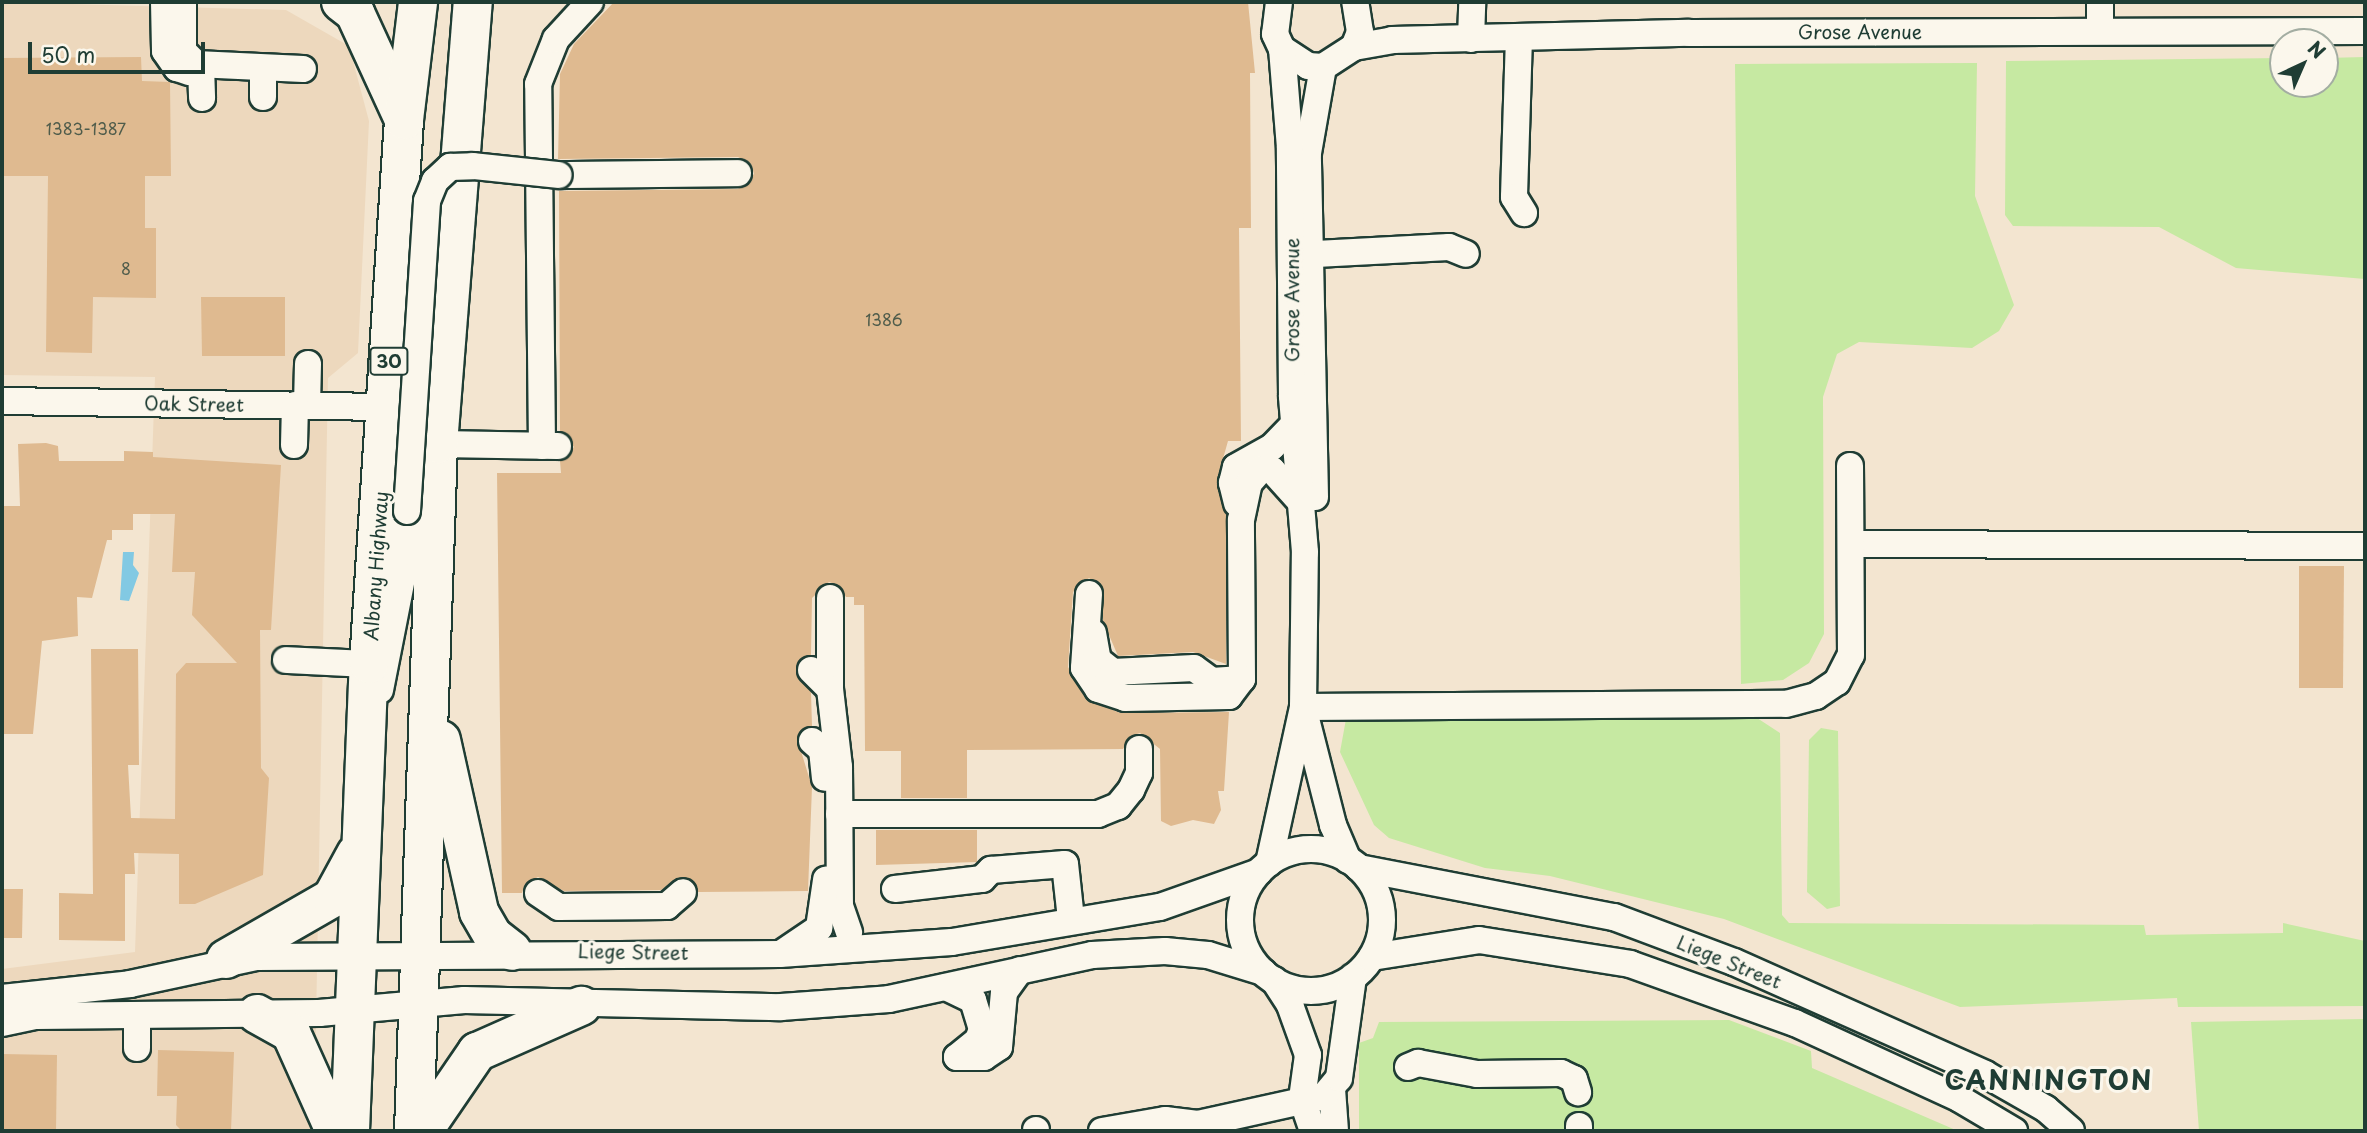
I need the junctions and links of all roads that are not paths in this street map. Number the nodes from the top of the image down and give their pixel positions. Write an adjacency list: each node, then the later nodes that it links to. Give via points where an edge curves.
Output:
1 (164, 2): 15 (street)
2 (183, 2): 15 (street)
3 (341, 2): 23 (highway, via 355,13)
4 (418, 2): 23 (highway, Albany Highway / 30)
5 (472, 2): 33 (highway)
6 (590, 2): 33 (street, via 556,40 538,84 551,446)
7 (1279, 2): 17 (street, Grose Avenue, via 1275,34)
8 (1355, 2): 16 (street, via 1360,32)
9 (1472, 2): 14 (street)
10 (2100, 2): 11 (street)
11 (2100, 31): 12 (street, Grose Avenue); 13 (street, Grose Avenue)
12 (2365, 31)
13 (1519, 37): 14 (street, Grose Avenue); 21 (street)
14 (1471, 39): 16 (street, Grose Avenue)
15 (162, 43): 19 (street, via 177,68 205,76)
16 (1354, 47): 18 (street)
17 (1282, 49): 18 (street, via 1308,66); 26 (street, Grose Avenue)
18 (1324, 67): 26 (street, Grose Avenue, via 1308,153)
19 (263, 68): 20 (street); 22 (street)
20 (303, 69)
21 (1519, 88)
22 (263, 97)
23 (404, 120): 30 (highway, Albany Highway / 30)
24 (738, 173): 50 (street, bridge, via 559,175 473,166 450,167 435,181 427,201 407,552 385,679)
25 (1353, 254): 26 (street)
26 (1303, 256): 31 (street, Grose Avenue); 39 (street, Grose Avenue, via 1315,524)
27 (308, 364): 29 (street)
28 (2, 401): 29 (street, Oak Street)
29 (301, 405): 30 (street, Oak Street); 32 (street)
30 (386, 407): 44 (highway, Albany Highway / 30)
31 (1294, 424): 35 (street, via 1272,447 1242,460); 36 (street, Grose Avenue)
32 (294, 444)
33 (438, 444): 48 (highway)
34 (1850, 466): 37 (street)
35 (1241, 483): 36 (street, via 1261,469 1272,470); 46 (street)
36 (1298, 499): 39 (street, Grose Avenue)
37 (1854, 544): 38 (street); 49 (street, via 1851,655 1837,682 1816,696 1786,704)
38 (2365, 546)
39 (1305, 552): 49 (street, Grose Avenue)
40 (1089, 594): 42 (street)
41 (822, 611): 47 (street)
42 (1088, 624): 46 (street, via 1098,660 1113,672 1194,668); 46 (street, via 1082,637 1084,668 1098,689 1111,696)
43 (286, 660): 44 (street)
44 (369, 664): 50 (highway, Albany Highway / 30)
45 (811, 670): 47 (street)
46 (1228, 684)
47 (830, 689): 53 (street, via 839,767 854,794)
48 (429, 690): 62 (highway, via 476,901 494,936); 64 (highway)
49 (1303, 706): 55 (street, Grose Avenue, via 1333,825); 56 (street, Grose Avenue)
50 (367, 720): 54 (highway, Albany Highway / 30)
51 (812, 741): 63 (street, via 825,761 825,910 811,935)
52 (1139, 749): 53 (street, via 1139,773 1131,790 1118,806 1098,814)
53 (847, 814): 61 (street, via 855,906)
54 (359, 846): 65 (highway, Albany Highway / 30); 67 (highway, via 332,898)
55 (1353, 864): 56 (street, via 1308,849); 66 (street, via 1380,903 1381,931); 92 (street, Liege Street, via 1614,917 1734,962 1985,1074 2046,1109)
56 (1264, 867): 60 (street, Liege Street, via 1160,907); 69 (street, via 1245,895 1240,922 1247,950)
57 (895, 890): 60 (street, via 982,879 991,870 1065,864)
58 (683, 892): 59 (street, via 667,906 586,907 559,907)
59 (538, 893)
60 (1071, 919): 61 (street, Liege Street, via 952,942)
61 (849, 941): 63 (street, Liege Street)
62 (512, 951): 63 (street, Liege Street); 64 (street, Liege Street)
63 (780, 954)
64 (424, 955): 65 (street, Liege Street); 73 (highway)
65 (355, 956): 67 (street, Liege Street); 75 (highway, Albany Highway / 30)
66 (1372, 957): 70 (street); 91 (street, Liege Street, via 1479,940 1630,964 1795,1023 1960,1099)
67 (226, 959): 72 (street, Liege Street, via 130,984)
68 (1020, 970): 69 (street, via 1092,955 1165,951 1220,957); 71 (street); 71 (street, via 1004,992 1002,1041 984,1057 957,1057 978,1040 982,1029 973,1000)
69 (1269, 976): 70 (street, via 1314,991); 83 (street, via 1290,1005 1308,1055)
70 (1353, 977): 81 (street, via 1341,1067)
71 (946, 986): 74 (street, via 889,999 781,1007)
72 (2, 998)
73 (421, 1004): 74 (street); 75 (street); 86 (highway)
74 (580, 1006): 87 (highway, via 477,1052)
75 (354, 1010): 76 (street); 85 (highway, Albany Highway / 30)
76 (257, 1014): 77 (street); 84 (highway, via 291,1033)
77 (137, 1015): 78 (street, via 36,1016); 79 (street)
78 (2, 1023)
79 (137, 1048)
80 (1408, 1067): 82 (street, via 1418,1063 1458,1082 1517,1083 1561,1073 1574,1079)
81 (1332, 1089): 83 (street, via 1315,1099); 90 (street)
82 (1578, 1092)
83 (1302, 1099): 88 (street, via 1198,1124 1165,1120); 89 (street)
84 (335, 1131)
85 (350, 1131)
86 (414, 1131)
87 (422, 1131)
88 (1102, 1131)
89 (1314, 1131)
90 (1335, 1131)
91 (2014, 1131)
92 (2071, 1131)

